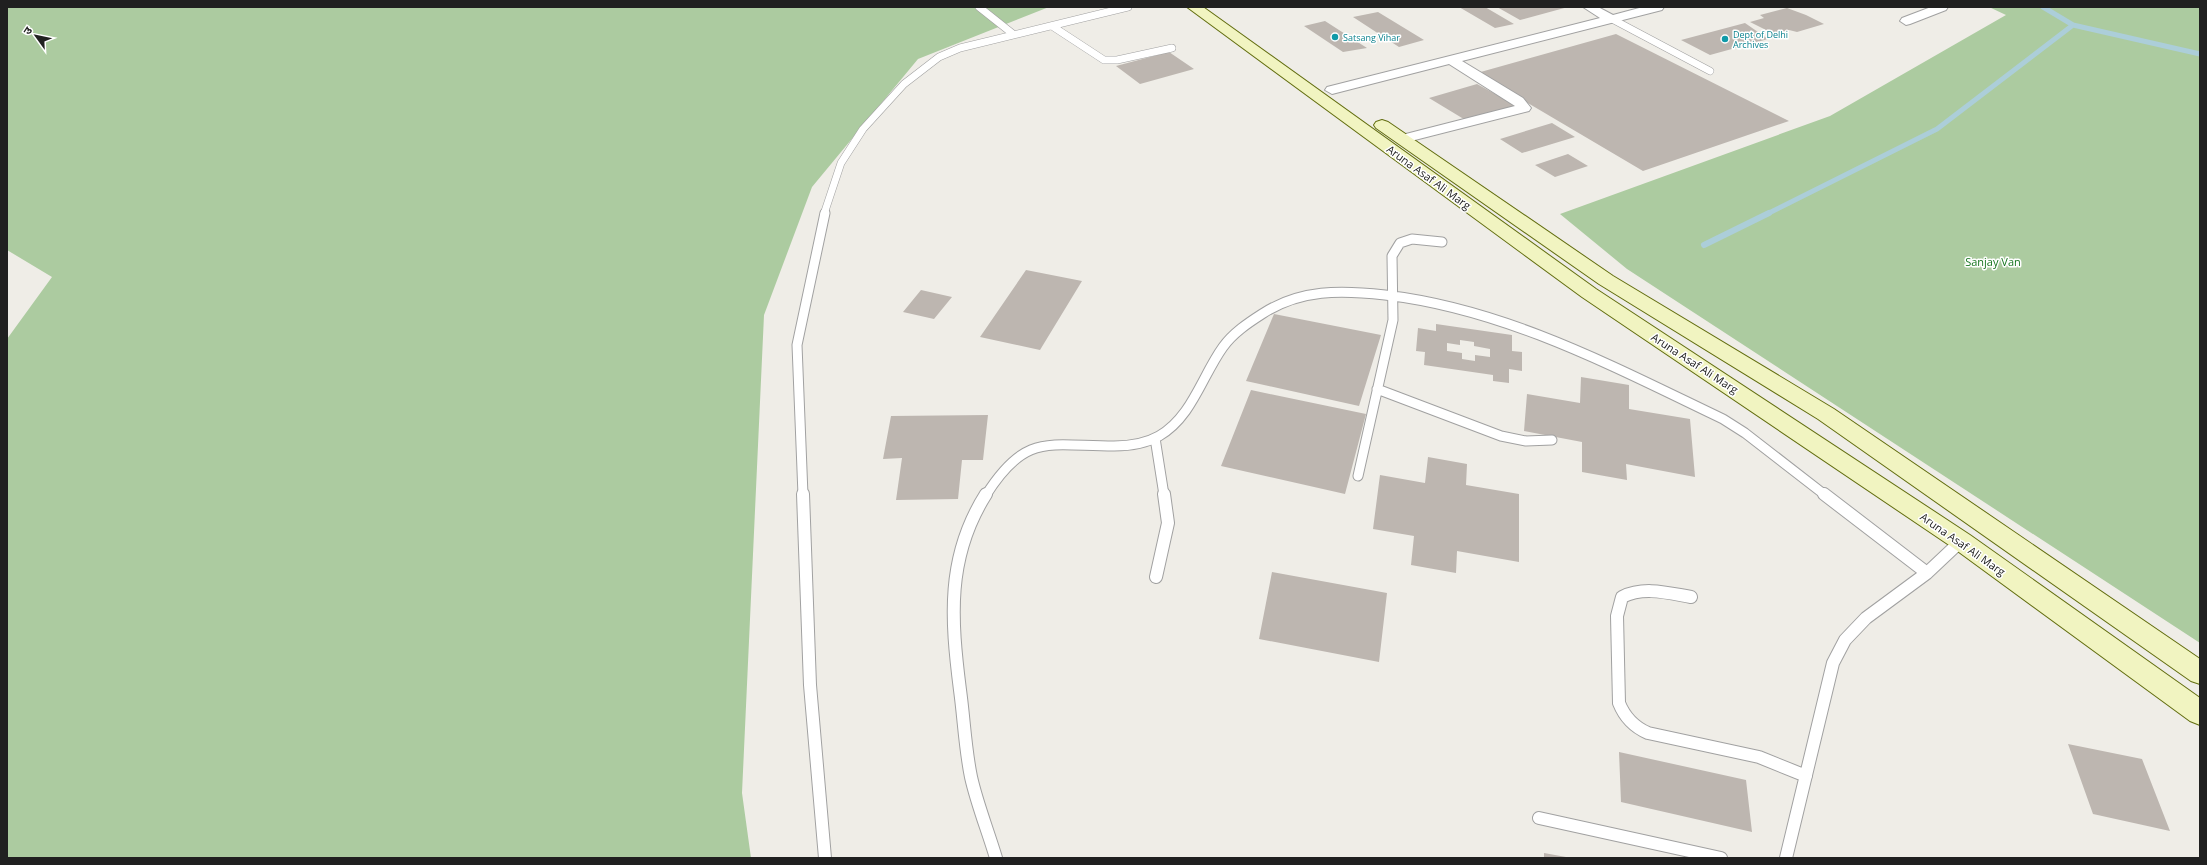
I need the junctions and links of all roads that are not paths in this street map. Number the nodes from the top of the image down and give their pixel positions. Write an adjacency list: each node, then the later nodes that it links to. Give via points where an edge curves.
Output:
1 (979, 7): 12 (lane)
2 (1128, 7): 11 (lane)
3 (1194, 7): 24 (main road, Aruna Asaf Ali Marg, via 1589,293)
4 (1220, 7): 16 (main road, Aruna Asaf Ali Marg)
5 (1589, 7): 9 (street)
6 (1658, 7): 8 (street)
7 (1942, 7): 10 (street)
8 (1632, 10): 9 (street)
9 (1612, 19): 14 (street); 15 (lane)
10 (1906, 21)
11 (1052, 26): 12 (lane); 13 (lane, via 1104,60 1117,60)
12 (1013, 34): 32 (lane, via 948,52 904,84 863,129 841,162 817,246 797,345 810,685)
13 (1172, 48)
14 (1452, 60): 16 (street); 17 (street, via 1518,101 1524,108)
15 (1710, 71)
16 (1332, 90): 17 (main road, Aruna Asaf Ali Marg)
17 (1403, 139): 28 (main road, Aruna Asaf Ali Marg, via 1606,280 1826,414)
18 (1442, 242): 19 (lane, via 1412,239 1400,244 1392,256)
19 (1393, 296): 20 (lane, via 1392,320); 21 (lane, via 1336,291 1294,298 1275,305 1224,345 1186,408 1170,429); 25 (lane, via 1448,304 1521,326 1723,419 1745,433)
20 (1377, 389): 22 (lane, via 1523,442 1540,443); 23 (lane)
21 (1155, 438): 26 (lane, via 1168,523); 33 (lane, via 1135,444 1106,446 1063,442 1043,444 1021,454 1003,469 974,510 956,562 951,596 954,642 971,777)
22 (1552, 440)
23 (1358, 476)
24 (1961, 541): 25 (lane); 29 (main road, Aruna Asaf Ali Marg)
25 (1927, 573): 30 (lane, via 1866,618 1845,640 1833,663)
26 (1156, 577)
27 (1691, 596): 30 (lane, via 1644,591 1630,592 1622,597 1617,616 1619,703 1622,713 1638,729 1648,733 1759,757)
28 (2200, 673)
29 (2200, 713)
30 (1806, 776): 35 (lane)
31 (1539, 818): 34 (lane)
32 (825, 858)
33 (996, 858)
34 (1721, 858)
35 (1786, 858)

